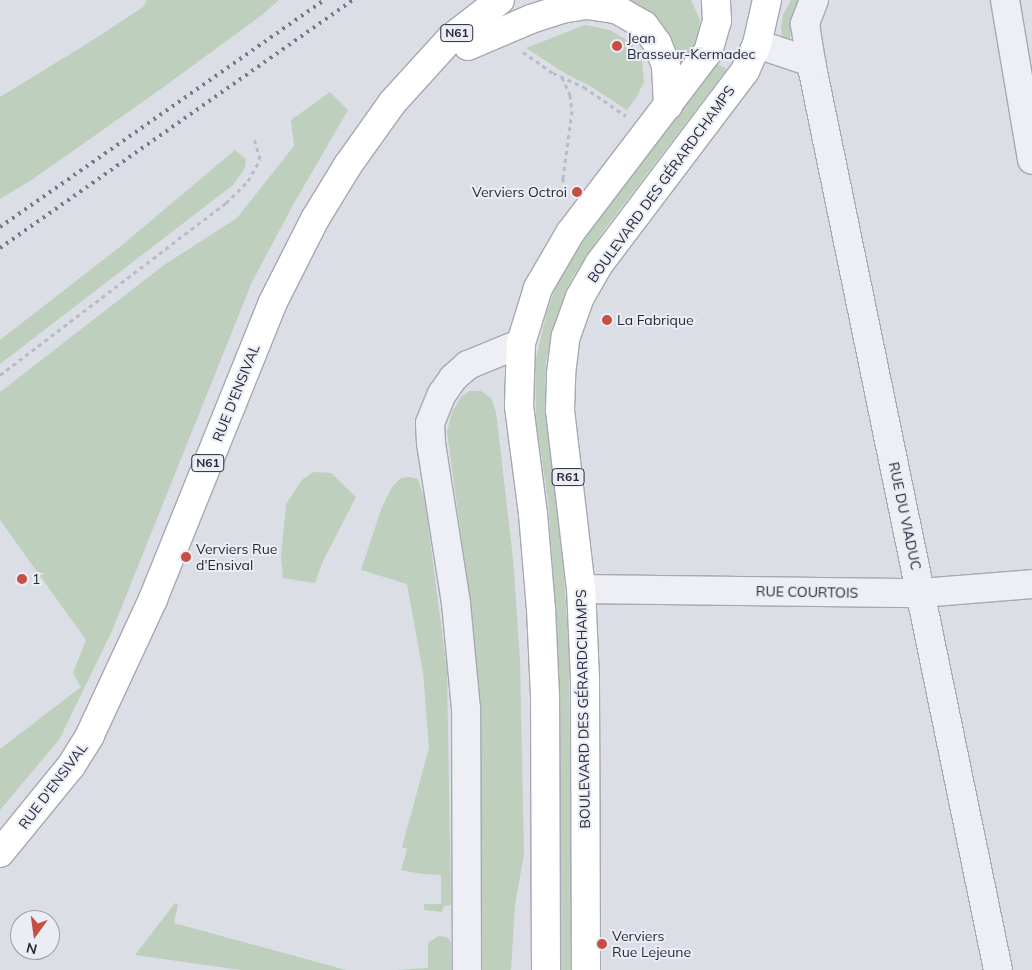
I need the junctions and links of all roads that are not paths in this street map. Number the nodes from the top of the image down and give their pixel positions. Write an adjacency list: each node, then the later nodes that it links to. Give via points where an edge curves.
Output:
1 (500, 0): 10 (main road, RUE D'ENSIVAL / N61, via 451,38)
2 (537, 0): 8 (main road, RUE D'ENSIVAL / N61)
3 (716, 0): 11 (main road, via 717,21 708,52)
4 (767, 0): 7 (main road, BOULEVARD DES GÉRARDCHAMPS / R61)
5 (814, 0): 9 (street, RUE DU VIADUC, via 805,24)
6 (1005, 0): 12 (street)
7 (757, 44): 9 (street); 15 (main road, BOULEVARD DES GÉRARDCHAMPS / R61, via 745,71 599,264 572,316 562,364 560,410)
8 (468, 46): 10 (main road, RUE D'ENSIVAL / N61); 11 (main road, via 561,9 587,5 616,9 644,26 657,43 666,65)
9 (811, 62): 16 (street, RUE DU VIADUC)
10 (420, 74): 17 (main road, RUE D'ENSIVAL / N61, via 392,103 348,164 272,304 153,599 94,728 71,766)
11 (668, 106): 13 (main road, via 557,252 538,288)
12 (1032, 160)
13 (522, 343): 18 (street, via 468,365 442,394 430,422 456,603 466,709); 19 (main road, via 519,406 541,609 545,696)
14 (1032, 584): 16 (street, RUE COURTOIS)
15 (581, 589): 16 (street, RUE COURTOIS); 20 (main road, BOULEVARD DES GÉRARDCHAMPS / R61, via 585,678)
16 (921, 593): 21 (street, RUE DU VIADUC)
17 (0, 853)
18 (467, 970)
19 (546, 970)
20 (586, 970)
21 (998, 970)

